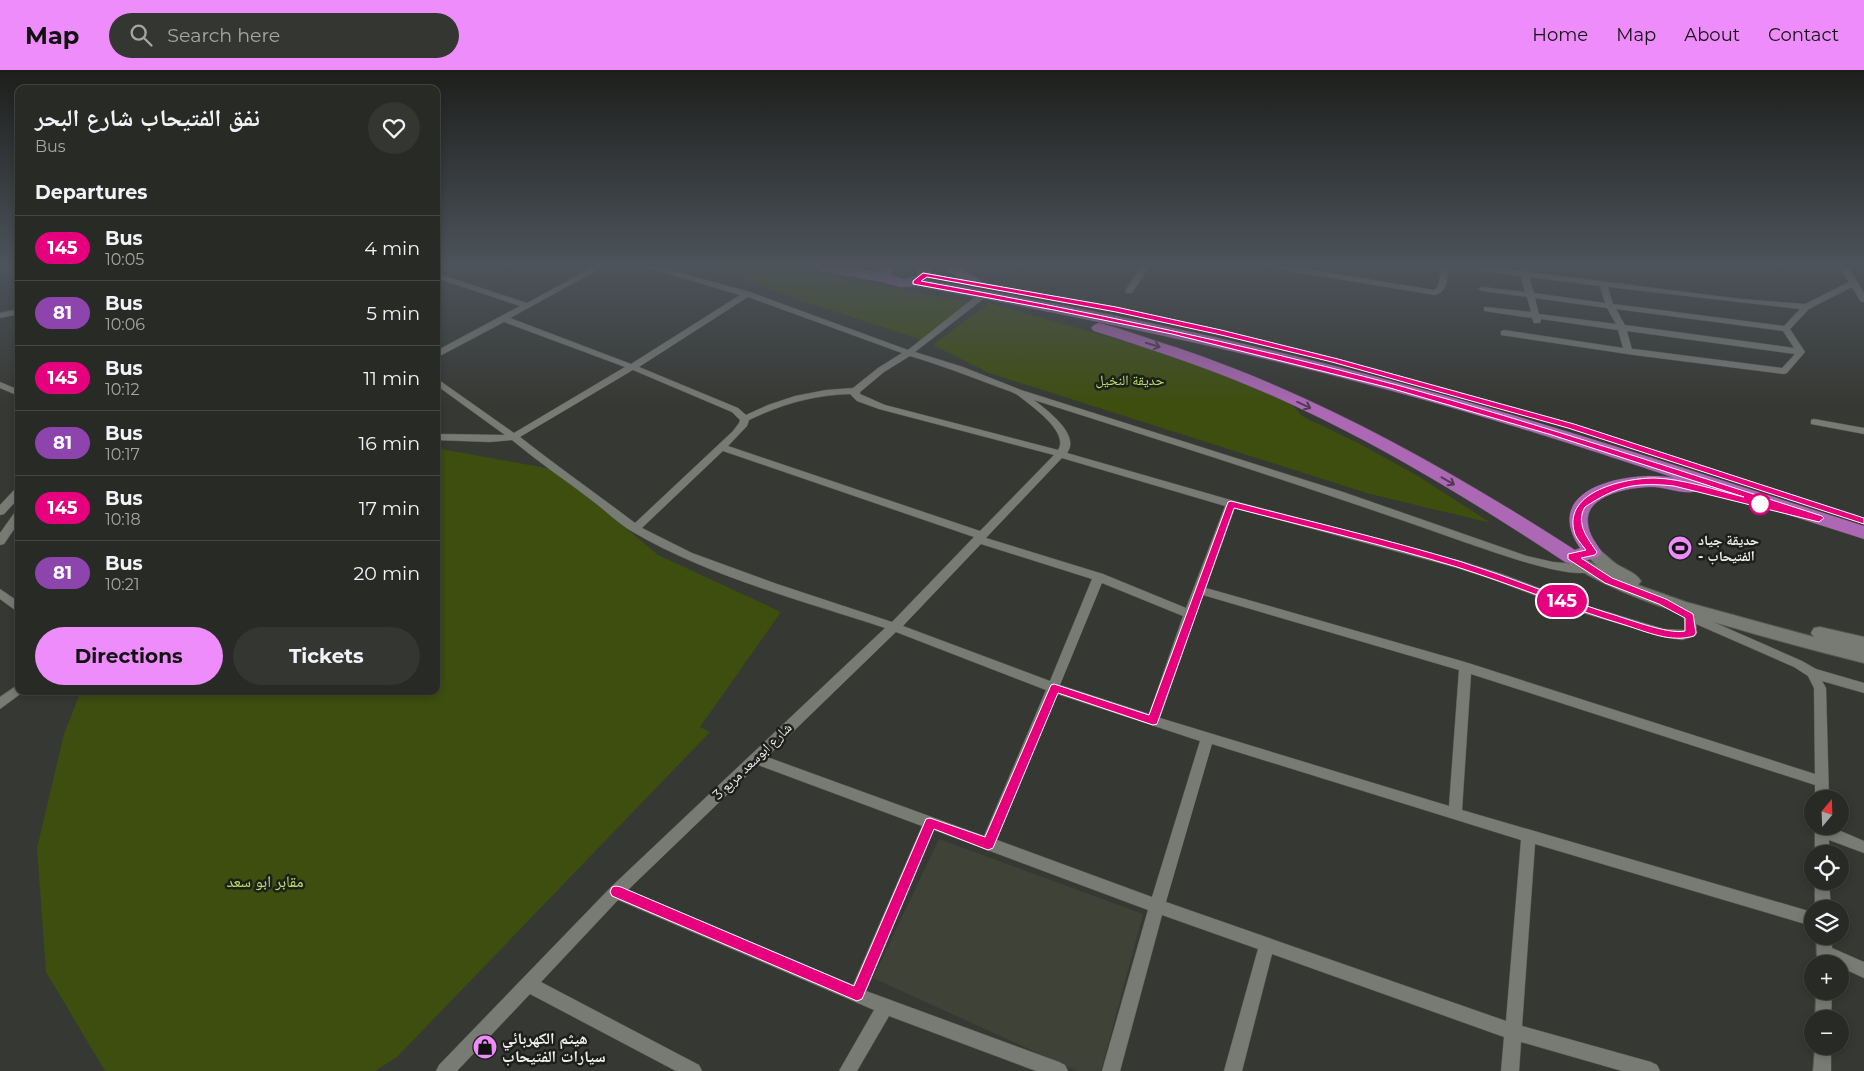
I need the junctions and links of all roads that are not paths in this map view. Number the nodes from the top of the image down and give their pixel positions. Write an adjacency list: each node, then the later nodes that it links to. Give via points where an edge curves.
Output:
1 (514, 314): 13 (street)
2 (716, 314): 22 (street)
3 (801, 314): 21 (street)
4 (954, 314): 21 (street)
5 (1056, 314): 45 (highway, one-way to 45, via 1169,350 1258,384 1329,416 1484,502 1572,557)
6 (1083, 314): 38 (highway, via 1393,386 1555,433)
7 (1133, 314): 40 (highway, via 1335,360 1571,426)
8 (1510, 314): 14 (street)
9 (1535, 314): 14 (street)
10 (1614, 314): 15 (street)
11 (1678, 314): 16 (street)
12 (1800, 314): 16 (street)
13 (504, 319): 20 (street); 22 (street)
14 (1536, 319): 15 (street)
15 (1622, 327): 18 (street); 19 (street)
16 (1786, 329): 19 (street)
17 (1504, 333): 18 (street)
18 (1628, 351): 19 (street, via 1784,371)
19 (1801, 352)
20 (440, 353)
21 (909, 353): 26 (street); 27 (street)
22 (632, 367): 28 (street, via 735,410); 32 (street)
23 (0, 384): 25 (street)
24 (440, 384): 32 (street)
25 (15, 391)
26 (855, 391): 28 (street, via 832,391 792,398); 34 (street, via 860,399 882,407)
27 (1018, 392): 34 (street, via 1064,433 1067,443); 45 (street, via 1303,482 1525,559 1553,566)
28 (745, 418): 33 (street, via 744,424)
29 (1814, 422): 30 (street)
30 (1864, 432)
31 (440, 437): 32 (street)
32 (514, 437): 41 (street)
33 (722, 447): 41 (street); 43 (street)
34 (1060, 454): 36 (street); 43 (street, شارع ابوسعد مربع 3)
35 (15, 495): 37 (street)
36 (1231, 504): 47 (street); 52 (street, via 1457,564 1580,608 1664,633 1682,636 1691,633)
37 (0, 512)
38 (1819, 518): 42 (highway); 45 (highway, via 1674,483 1628,483 1604,490 1578,511 1578,532)
39 (15, 520): 44 (street)
40 (1864, 521)
41 (635, 529): 53 (street, via 688,556)
42 (1864, 533)
43 (980, 538): 46 (street); 53 (street, شارع ابوسعد مربع 3)
44 (0, 541)
45 (1590, 560): 50 (main road, via 1632,591); 54 (main road, via 1643,585 1748,616)
46 (1099, 577): 51 (street); 58 (street)
47 (1200, 590): 51 (street); 56 (street)
48 (0, 593): 49 (street)
49 (15, 602)
50 (1662, 602): 52 (street); 55 (main road)
51 (1190, 614): 62 (street)
52 (1690, 616): 57 (street, via 1787,658)
53 (894, 627): 58 (street); 64 (street, شارع ابوسعد مربع 3)
54 (1864, 644)
55 (1864, 656)
56 (1465, 667): 65 (street); 67 (street)
57 (1812, 673): 59 (street); 65 (street, via 1820,688)
58 (1054, 688): 62 (street); 71 (street)
59 (1864, 688)
60 (15, 693): 61 (street)
61 (0, 704)
62 (1153, 721): 63 (street)
63 (1207, 738): 67 (street); 74 (street)
64 (755, 758): 68 (street); 73 (street, شارع ابوسعد مربع 3)
65 (1822, 782): 66 (street)
66 (1822, 790)
67 (1455, 814): 69 (street)
68 (930, 823): 71 (street); 80 (street)
69 (1529, 835): 75 (street); 82 (street)
70 (1836, 835): 72 (street)
71 (988, 844): 74 (street)
72 (1864, 847)
73 (616, 892): 79 (street, شارع ابوسعد مربع 3); 80 (street)
74 (1157, 906): 76 (street); 88 (street)
75 (1804, 918)
76 (1267, 944): 82 (street); 89 (street)
77 (1849, 965): 78 (street)
78 (1864, 970)
79 (528, 984): 85 (street, شارع ابوسعد مربع 3); 86 (street)
80 (857, 994): 81 (street)
81 (885, 1006): 84 (street); 87 (street)
82 (1512, 1031): 90 (street); 91 (street)
83 (1823, 1055): 92 (street)
84 (1051, 1069)
85 (445, 1071)
86 (693, 1071)
87 (848, 1071)
88 (1111, 1071)
89 (1233, 1071)
90 (1510, 1071)
91 (1651, 1071)
92 (1822, 1071)

